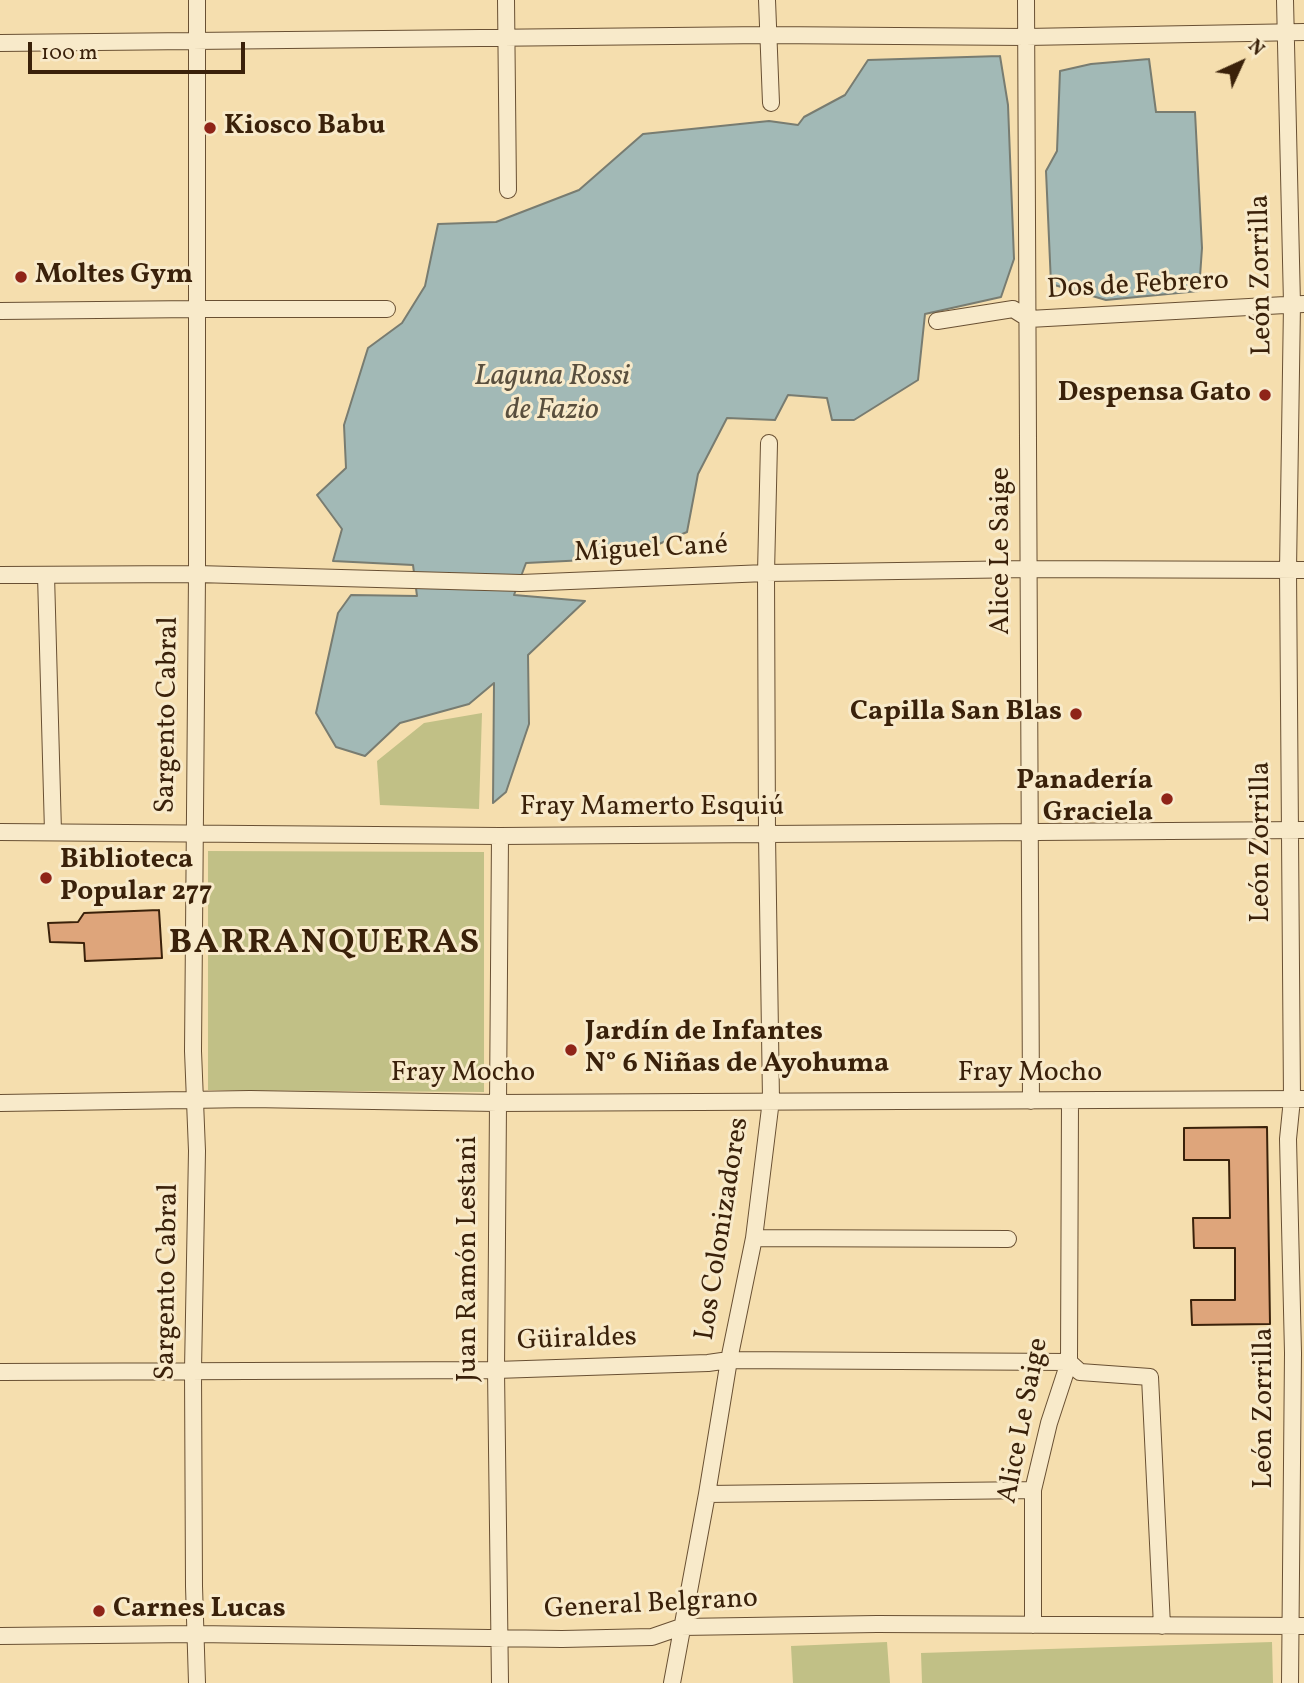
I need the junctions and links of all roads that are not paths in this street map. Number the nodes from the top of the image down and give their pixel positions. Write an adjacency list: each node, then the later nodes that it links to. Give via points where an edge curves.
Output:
1 (197, 0): 11 (street, Sargento Cabral)
2 (506, 0): 10 (street)
3 (766, 0): 8 (street)
4 (1026, 0): 9 (street, Alice Le Saige)
5 (1285, 0): 6 (street, León Zorrilla)
6 (1285, 32): 7 (street); 9 (street); 15 (street, León Zorrilla)
7 (1304, 32)
8 (767, 35): 9 (street); 10 (street); 13 (street)
9 (1026, 37): 19 (street, Alice Le Saige)
10 (506, 38): 11 (street); 14 (street)
11 (197, 41): 12 (street); 16 (street, Sargento Cabral)
12 (0, 43)
13 (771, 103)
14 (508, 190)
15 (1298, 304): 19 (street, Dos de Febrero); 23 (street, León Zorrilla)
16 (197, 309): 17 (street); 18 (street); 25 (street, Sargento Cabral)
17 (387, 310)
18 (0, 311)
19 (1029, 319): 20 (street, Dos de Febrero, via 1013,309); 22 (street, Alice Le Saige)
20 (937, 321)
21 (769, 443): 24 (street, Los Colonizadores)
22 (1030, 569): 23 (street, Miguel Cané); 24 (street, Miguel Cané); 29 (street, Alice Le Saige)
23 (1296, 570): 28 (street, León Zorrilla)
24 (766, 573): 25 (street, Miguel Cané, via 522,583); 33 (street, Los Colonizadores)
25 (197, 574): 27 (street, Miguel Cané); 32 (street, Sargento Cabral)
26 (0, 575): 27 (street, Miguel Cané)
27 (46, 575): 31 (street)
28 (1296, 830): 29 (street, Fray Mamerto Esquiú); 35 (street, León Zorrilla)
29 (1029, 831): 33 (street, Fray Mamerto Esquiú); 38 (street, Alice Le Saige)
30 (0, 832): 31 (street, Fray Mamerto Esquiú)
31 (52, 832): 32 (street, Fray Mamerto Esquiú)
32 (195, 833): 34 (street, Fray Mamerto Esquiú); 36 (street, Sargento Cabral)
33 (767, 835): 34 (street, Fray Mamerto Esquiú); 37 (street, Los Colonizadores)
34 (500, 836): 41 (street, Juan Ramón Lestani)
35 (1298, 1099): 39 (street, Fray Mocho); 42 (street, León Zorrilla, via 1288,1139)
36 (195, 1101): 40 (street, Fray Mocho); 41 (street, Fray Mocho); 48 (street, Sargento Cabral)
37 (771, 1101): 38 (street, Fray Mocho); 41 (street, Fray Mocho); 43 (street, Los Colonizadores)
38 (1031, 1101): 39 (street, Fray Mocho)
39 (1070, 1101): 47 (street, Alice Le Saige)
40 (0, 1102)
41 (497, 1102): 49 (street, Juan Ramón Lestani)
42 (1297, 1230): 45 (street, León Zorrilla)
43 (754, 1238): 44 (street); 46 (street, Los Colonizadores)
44 (1008, 1239)
45 (1298, 1353): 55 (street, León Zorrilla)
46 (729, 1360): 47 (street, Güiraldes); 49 (street, Güiraldes); 52 (street, Los Colonizadores)
47 (1069, 1362): 51 (street, Alice Le Saige); 54 (street, Güiraldes, via 1080,1372 1150,1377)
48 (193, 1370): 49 (street, Güiraldes); 50 (street, Güiraldes); 57 (street, Sargento Cabral)
49 (496, 1370): 59 (street, Juan Ramón Lestani)
50 (0, 1372)
51 (1033, 1490): 52 (street); 53 (street, Alice Le Saige)
52 (707, 1494): 56 (street, Los Colonizadores)
53 (1033, 1625): 54 (street, General Belgrano); 56 (street, General Belgrano)
54 (1162, 1626): 55 (street, General Belgrano)
55 (1298, 1626): 63 (street, León Zorrilla)
56 (681, 1627): 59 (street, General Belgrano, via 652,1637); 62 (street, Los Colonizadores)
57 (195, 1634): 58 (street, General Belgrano); 59 (street, General Belgrano); 60 (street, Sargento Cabral)
58 (0, 1636)
59 (500, 1638): 61 (street, Juan Ramón Lestani)
60 (197, 1683)
61 (500, 1683)
62 (672, 1683)
63 (1290, 1683)

